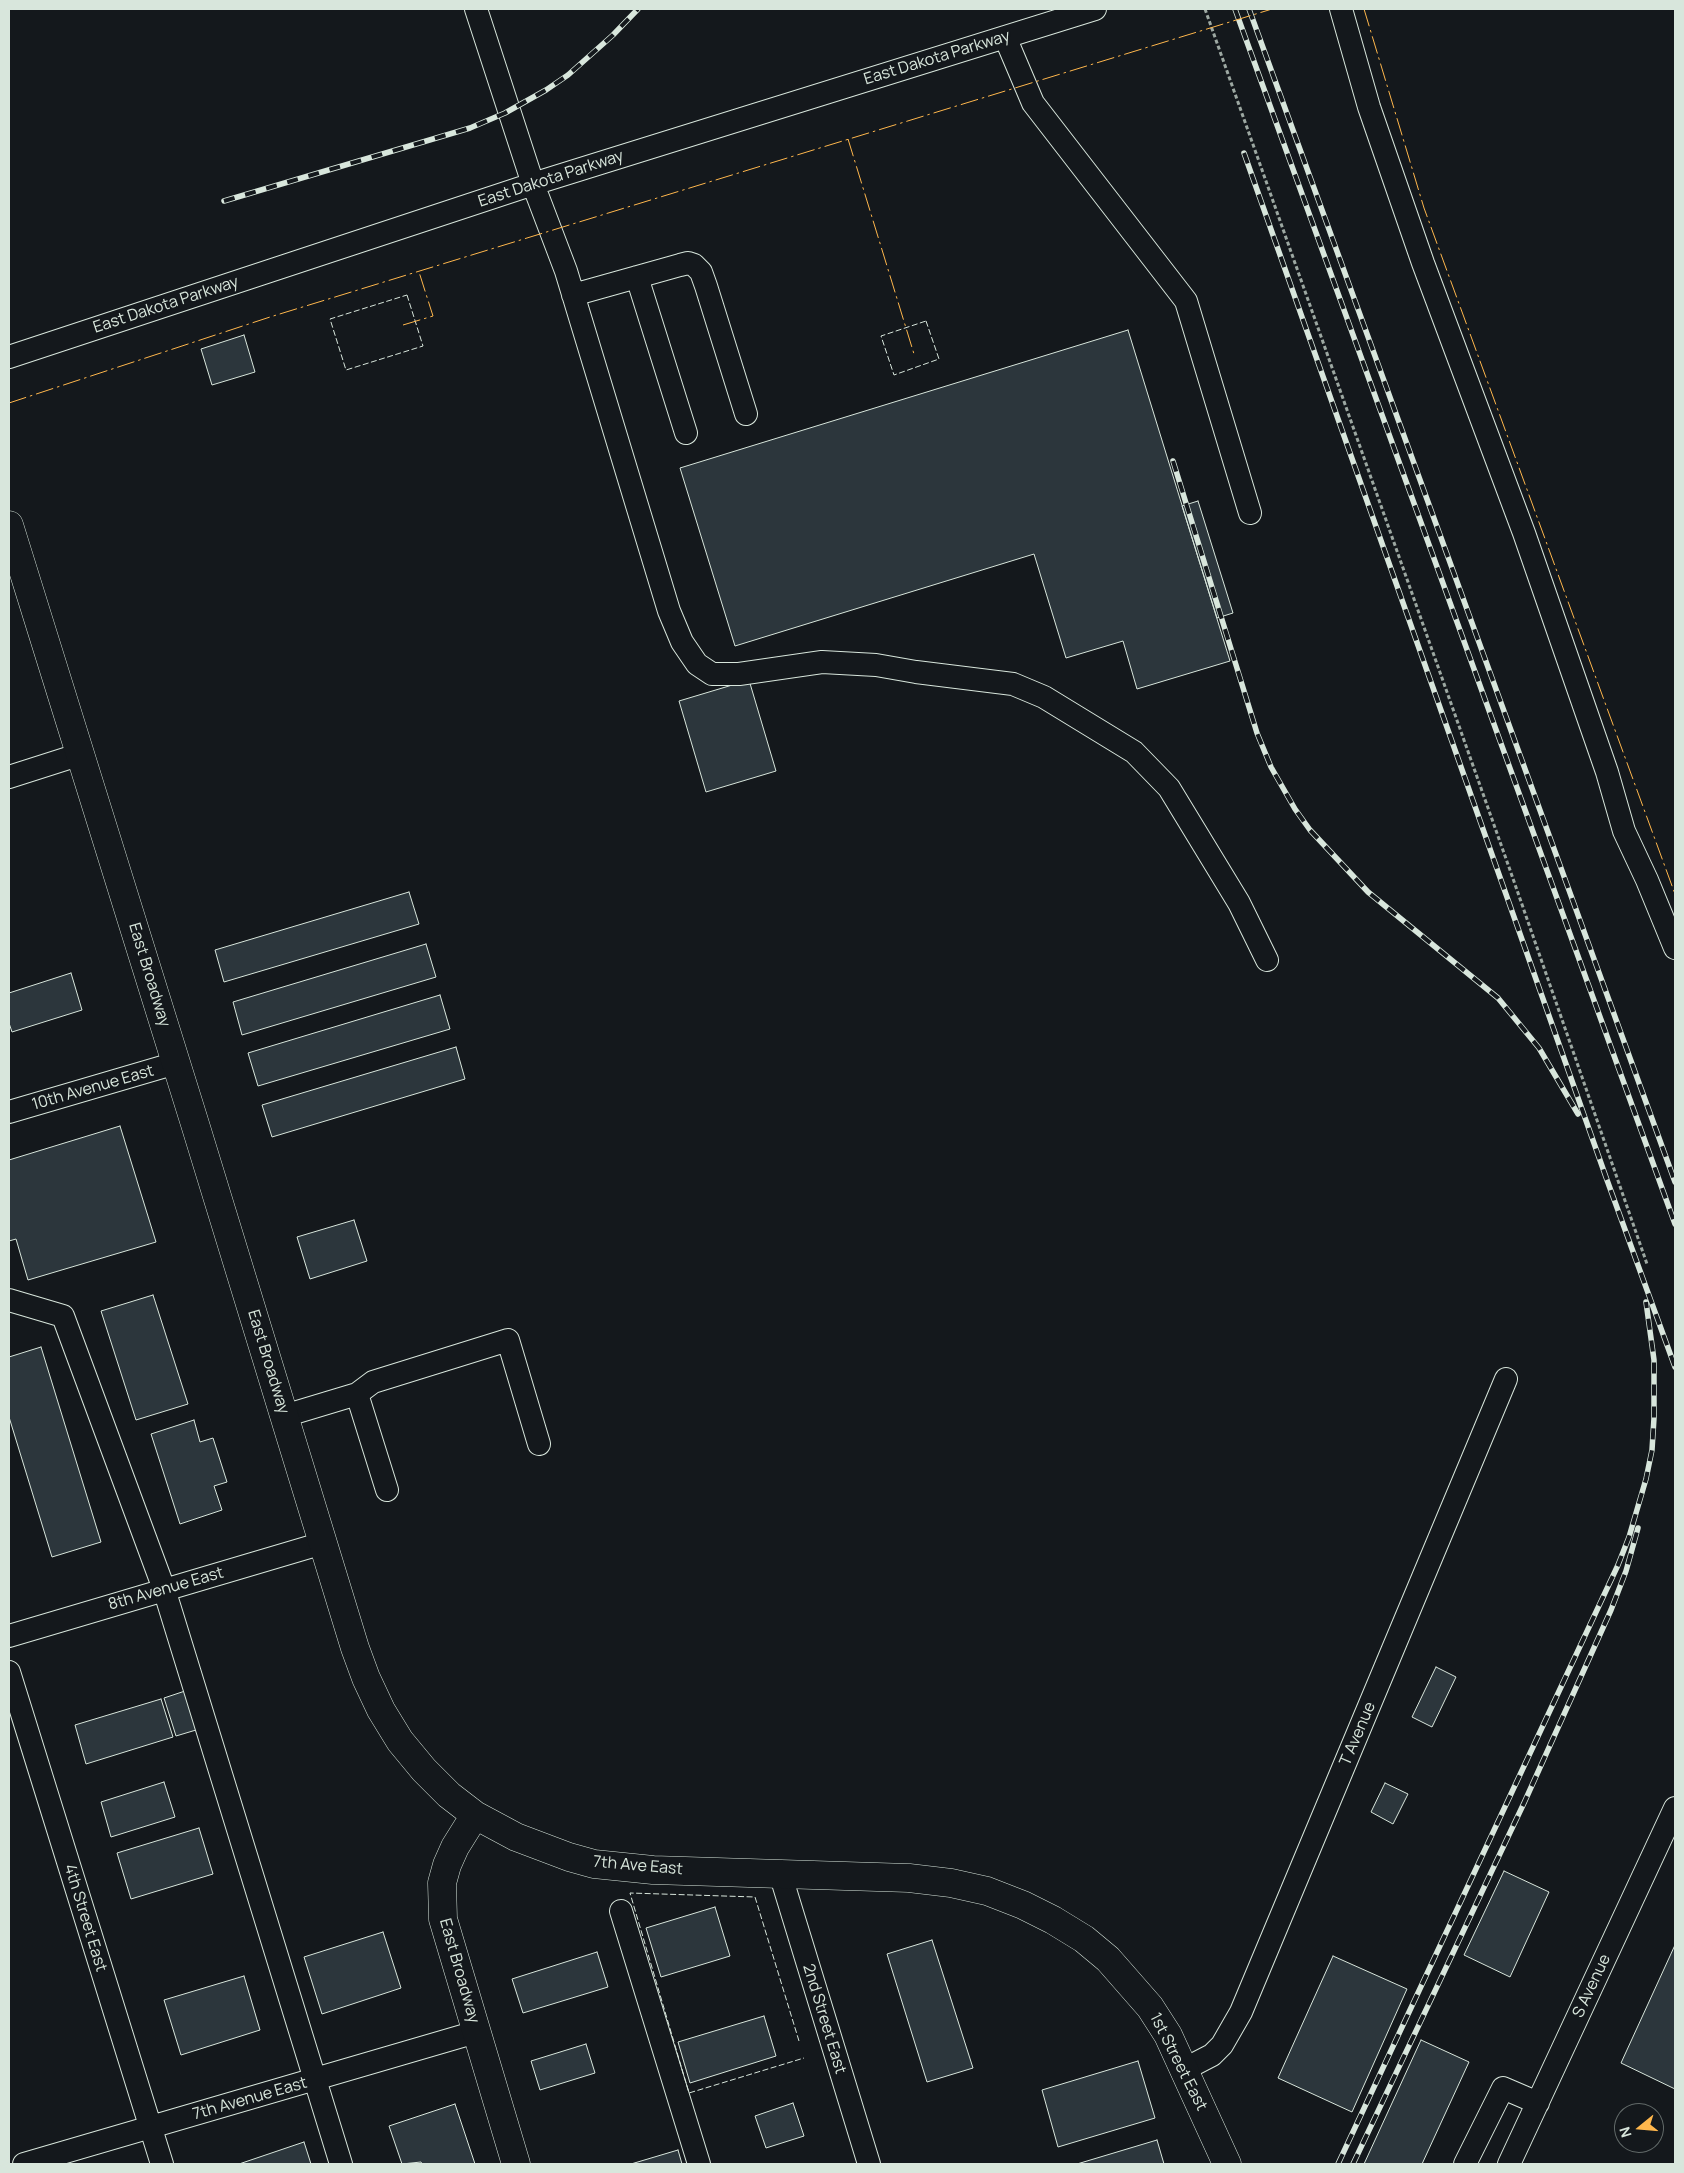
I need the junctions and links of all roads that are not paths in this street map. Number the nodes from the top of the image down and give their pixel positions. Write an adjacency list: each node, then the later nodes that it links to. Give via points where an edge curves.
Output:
1 (476, 9): 5 (street)
2 (1095, 9): 4 (street, East Dakota Parkway)
3 (1341, 9): 15 (street, via 1369,107 1423,263 1527,542 1607,772 1624,831)
4 (1005, 37): 5 (street, East Dakota Parkway); 11 (street, via 1033,103 1186,301)
5 (533, 184): 7 (street); 8 (street, East Dakota Parkway)
6 (637, 277): 7 (street); 9 (street, via 688,263 700,272); 10 (street)
7 (573, 295): 16 (street, via 669,612 682,642 697,664 712,674 739,674 822,662 876,665 1013,684 1044,697 1134,752 1169,788 1239,903)
8 (9, 357)
9 (746, 414)
10 (686, 433)
11 (1250, 513)
12 (9, 525): 13 (main road, East Broadway)
13 (80, 754): 14 (street); 17 (main road, East Broadway)
14 (9, 777)
15 (1675, 948)
16 (1267, 960)
17 (176, 1063): 18 (street, 10th Avenue East); 22 (main road, East Broadway)
18 (9, 1112)
19 (9, 1300): 26 (street, via 63,1316)
20 (1506, 1379): 34 (street, T Avenue, via 1241,2012 1222,2045 1212,2055)
21 (357, 1394): 22 (street); 23 (street, via 373,1382 508,1340); 24 (street)
22 (284, 1416): 25 (main road, East Broadway)
23 (539, 1444)
24 (387, 1490)
25 (323, 1543): 26 (street, 8th Avenue East); 30 (main road, East Broadway, via 355,1648 381,1710 400,1741 424,1770)
26 (164, 1589): 27 (street, 8th Avenue East); 35 (street)
27 (9, 1636)
28 (9, 1672): 37 (street, 4th Street East)
29 (1675, 1808): 36 (street, S Avenue)
30 (475, 1815): 31 (main road, 7th Ave East, via 534,1845 594,1864 653,1870); 33 (main road, East Broadway, via 447,1865 441,1900 443,1919)
31 (780, 1873): 34 (main road, 1st Street East, via 909,1878 951,1883 987,1891 1023,1905 1053,1920 1108,1958 1150,2007); 43 (street, 2nd Street East)
32 (621, 1911): 42 (street)
33 (476, 2032): 35 (street, 7th Avenue East); 41 (main road, East Broadway)
34 (1185, 2069): 44 (main road, 1st Street East)
35 (315, 2080): 37 (street, 7th Avenue East); 40 (street)
36 (1538, 2103): 45 (street, via 1502,2088); 46 (street, S Avenue)
37 (150, 2128): 38 (street, 7th Avenue East); 39 (street, 4th Street East)
38 (24, 2164)
39 (162, 2164)
40 (340, 2164)
41 (516, 2164)
42 (698, 2164)
43 (869, 2164)
44 (1227, 2164)
45 (1465, 2164)
46 (1510, 2164)

